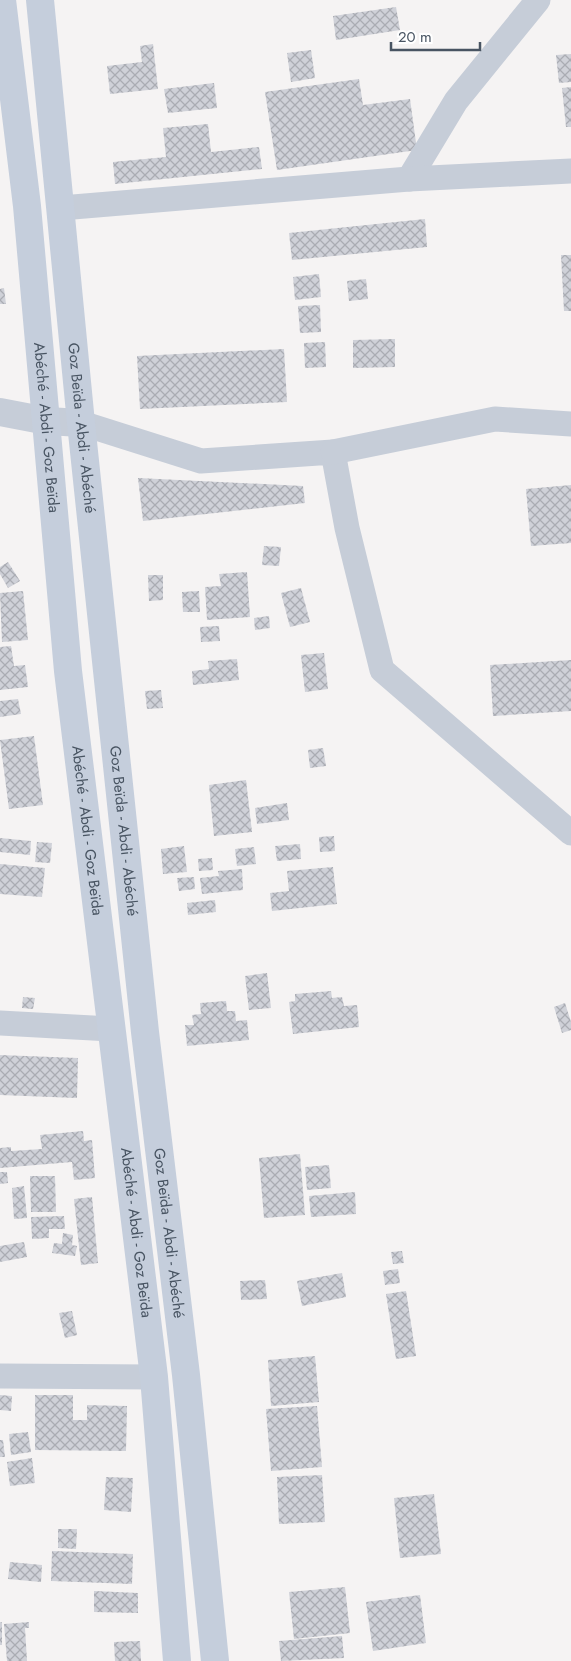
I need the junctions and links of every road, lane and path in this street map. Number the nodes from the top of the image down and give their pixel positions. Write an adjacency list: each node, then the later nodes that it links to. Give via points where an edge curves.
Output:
1 (2, 0): 8 (main road, Abéché - Abdi - Goz Beïda, via 27,206)
2 (40, 0): 6 (main road, Goz Beïda - Abdi - Abéché)
3 (538, 0): 5 (street, via 456,101)
4 (571, 170): 5 (street)
5 (409, 179): 6 (street)
6 (62, 208): 9 (main road, Goz Beïda - Abdi - Abéché)
7 (0, 412): 8 (street)
8 (47, 421): 9 (street); 14 (main road, Abéché - Abdi - Goz Beïda, via 68,671)
9 (81, 423): 11 (street, via 201,461); 18 (main road, Goz Beïda - Abdi - Abéché)
10 (571, 424): 11 (street, via 495,419)
11 (333, 452): 12 (street, via 347,528 382,670)
12 (571, 833)
13 (0, 1023): 14 (street)
14 (111, 1029): 16 (main road, Abéché - Abdi - Goz Beïda)
15 (0, 1376): 16 (street)
16 (154, 1377): 17 (main road, Abéché - Abdi - Goz Beïda)
17 (177, 1661)
18 (215, 1661)

